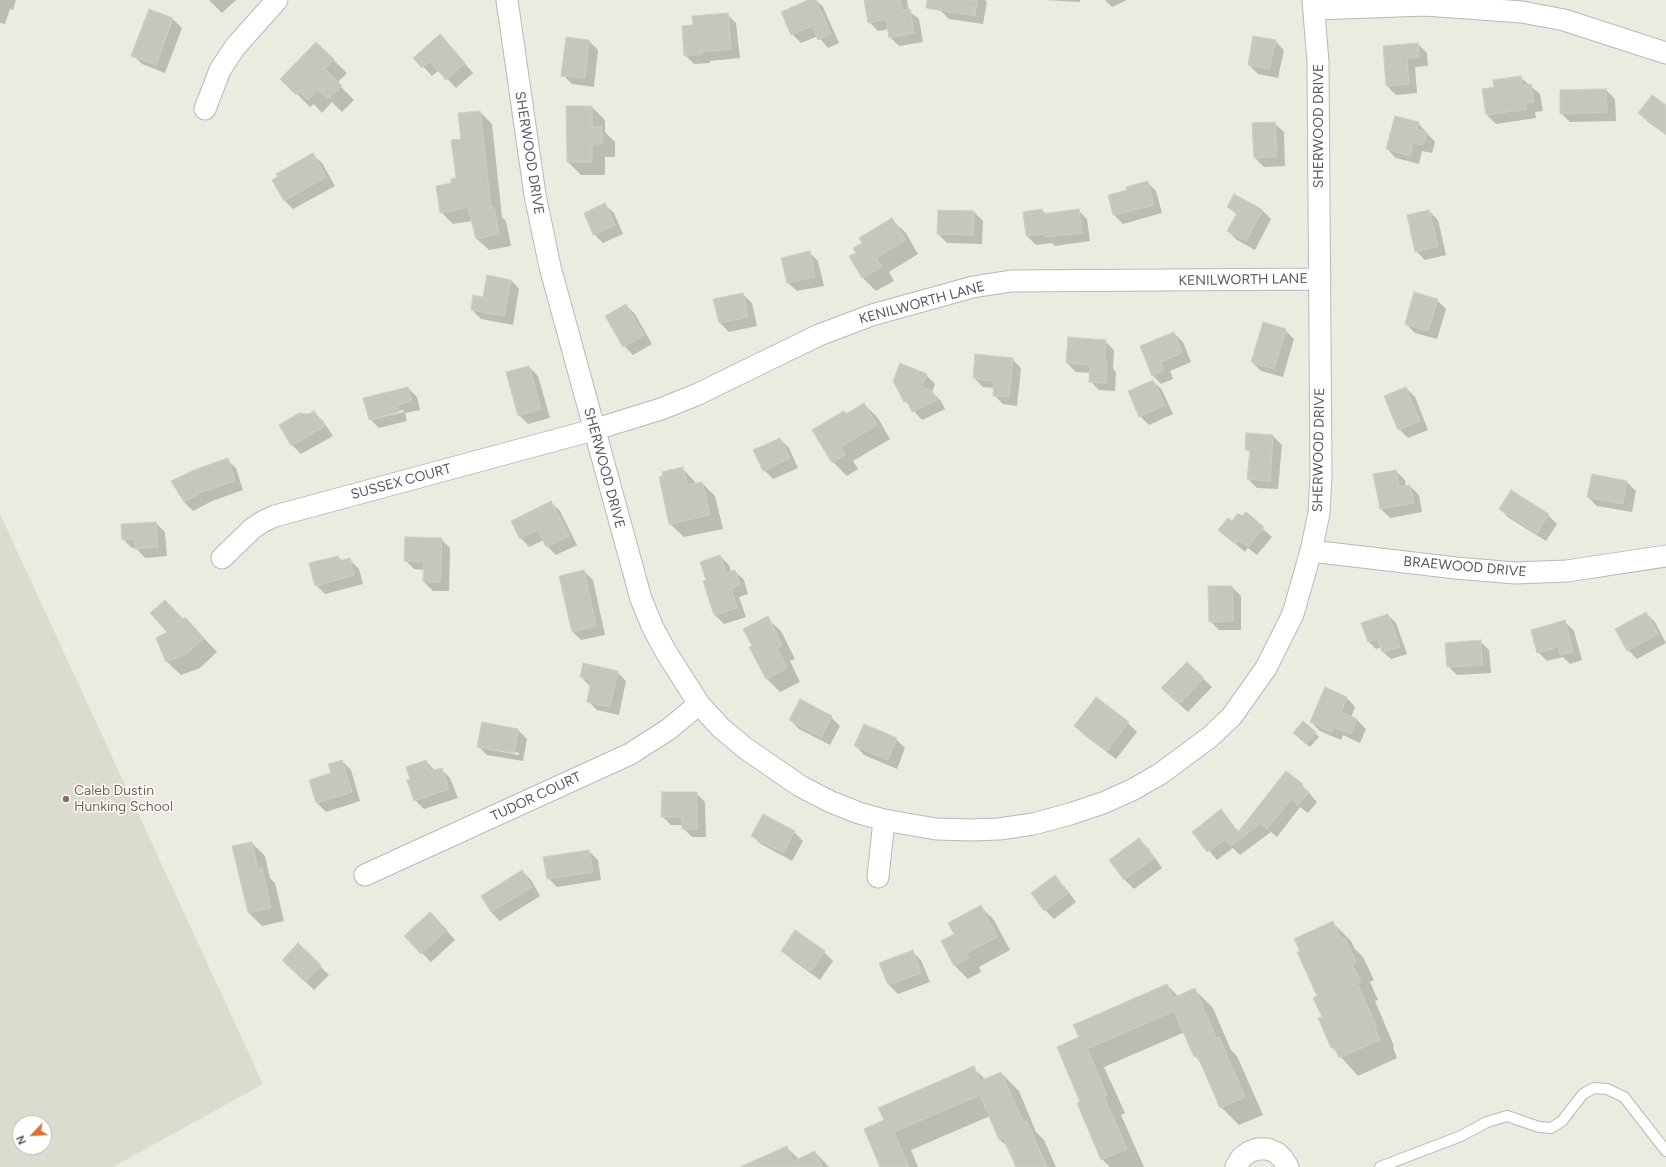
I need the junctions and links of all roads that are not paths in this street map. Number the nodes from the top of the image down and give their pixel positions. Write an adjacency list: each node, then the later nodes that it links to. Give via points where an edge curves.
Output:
1 (277, 0): 5 (street, via 235,47 220,70)
2 (507, 0): 7 (street, SHERWOOD DRIVE, via 542,231)
3 (1314, 5): 4 (street, via 1425,5 1522,12 1564,20); 6 (street, SHERWOOD DRIVE, via 1318,62)
4 (1666, 53)
5 (206, 109)
6 (1320, 279): 7 (street, KENILWORTH LANE, via 1011,281 973,287 872,315 819,335 698,394); 8 (street, SHERWOOD DRIVE, via 1321,476 1319,513)
7 (593, 430): 10 (street, SUSSEX COURT, via 275,516 253,528); 11 (street, SHERWOOD DRIVE, via 641,599 666,652)
8 (1311, 551): 9 (street, BRAEWOOD DRIVE, via 1515,573 1567,571); 12 (street, SHERWOOD DRIVE, via 1293,614 1266,668 1232,716 1210,738 1160,774 1103,803 1033,824 999,829 936,829)
9 (1666, 556)
10 (222, 558)
11 (699, 704): 12 (street, SHERWOOD DRIVE, via 744,748 800,786 831,802); 13 (street, TUDOR COURT, via 669,729 630,754)
12 (884, 820): 14 (street)
13 (365, 875)
14 (878, 877)
15 (1666, 1151): 18 (lane, via 1624,1097 1607,1089 1594,1088 1583,1094 1562,1121 1552,1128 1539,1127 1507,1116)
16 (1236, 1167): 17 (street, via 1242,1157 1258,1149 1268,1149 1276,1153)
17 (1288, 1167)
18 (1380, 1167)

